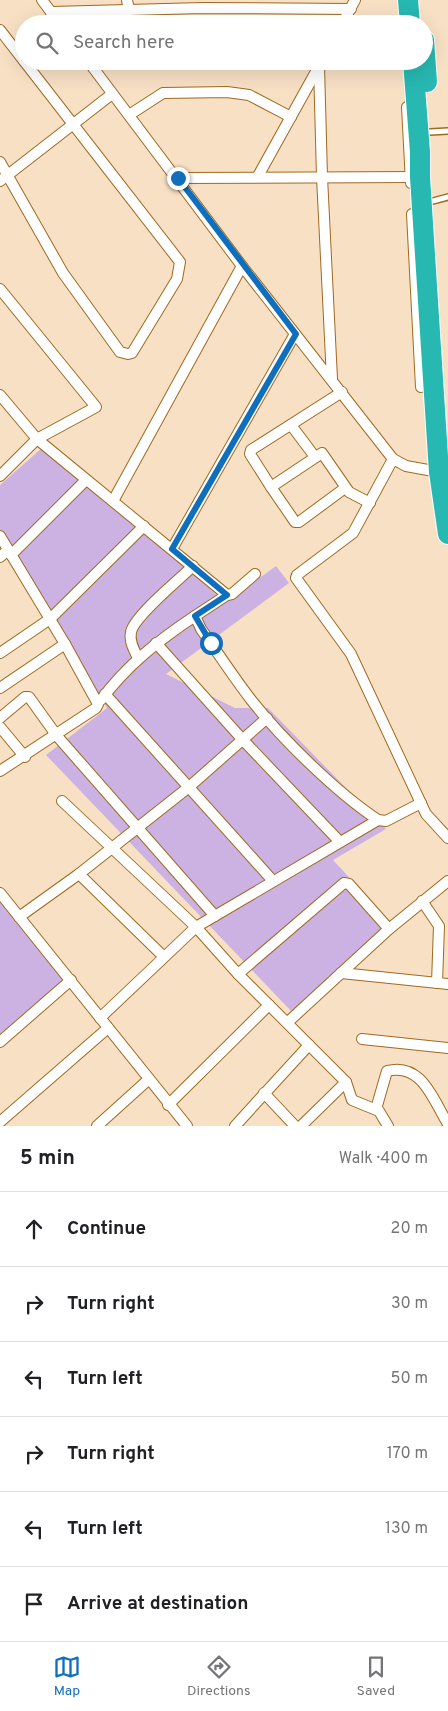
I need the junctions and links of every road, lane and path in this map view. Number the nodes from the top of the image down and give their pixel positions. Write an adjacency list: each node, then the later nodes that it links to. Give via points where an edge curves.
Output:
1 (42, 0): 8 (street)
2 (399, 0): 11 (street)
3 (408, 0): 12 (highway)
4 (421, 0): 13 (highway)
5 (203, 4): 6 (street); 7 (street)
6 (353, 4): 10 (street)
7 (128, 5): 8 (street)
8 (51, 12): 9 (street)
9 (53, 15)
10 (347, 15)
11 (400, 15)
12 (409, 15)
13 (422, 15)
14 (0, 30): 15 (street)
15 (15, 49)
16 (31, 70): 26 (street)
17 (95, 70): 23 (street)
18 (317, 70): 25 (street)
19 (320, 70): 30 (street)
20 (405, 70): 31 (street)
21 (414, 70): 31 (highway, via 420,152)
22 (429, 70): 27 (highway)
23 (112, 94): 24 (street); 26 (street)
24 (129, 115): 25 (street, via 163,93 227,92 249,95); 33 (street)
25 (291, 117): 29 (street)
26 (72, 124): 32 (street); 32 (street, via 180,262 177,279 132,353 120,352 71,285)
27 (439, 131): 34 (highway)
28 (0, 162): 32 (street)
29 (258, 176): 30 (street); 33 (street)
30 (322, 177): 31 (street); 38 (street)
31 (415, 177): 39 (street); 46 (highway)
32 (4, 178)
33 (178, 178): 35 (street)
34 (440, 199): 46 (highway)
35 (242, 266): 37 (street); 51 (street)
36 (0, 288): 43 (street, via 96,407)
37 (296, 334): 38 (street); 56 (street)
38 (332, 379): 40 (street)
39 (421, 387)
40 (342, 392): 42 (street); 45 (street)
41 (0, 395): 43 (street)
42 (291, 425): 44 (street); 49 (street, via 250,453)
43 (37, 439): 47 (street); 48 (street)
44 (315, 457): 49 (street); 50 (street, via 322,454)
45 (392, 459): 46 (street, via 406,466); 52 (street)
46 (444, 466): 54 (highway)
47 (0, 476)
48 (86, 480): 51 (street); 57 (street)
49 (271, 487): 50 (street, via 295,522)
50 (345, 488): 52 (street)
51 (112, 501): 53 (street)
52 (370, 503): 80 (street, via 353,533 297,574 296,578 355,661)
53 (144, 526): 56 (street); 63 (street)
54 (448, 534)
55 (0, 536): 57 (street)
56 (172, 549): 59 (street)
57 (10, 553): 58 (street); 63 (street)
58 (0, 557)
59 (193, 566): 61 (street); 67 (street, via 139,618 131,632)
60 (254, 574): 61 (street)
61 (227, 595): 62 (street)
62 (195, 616): 64 (street); 72 (street, via 240,685)
63 (50, 619): 65 (street); 66 (street)
64 (156, 643): 67 (street); 75 (street)
65 (65, 644): 68 (street); 70 (street)
66 (0, 653)
67 (138, 658): 69 (street)
68 (0, 688)
69 (105, 694): 70 (street); 78 (street)
70 (98, 704): 74 (street)
71 (0, 718): 74 (street, via 27,696)
72 (267, 718): 75 (street); 81 (street, via 312,765)
73 (0, 727): 76 (street)
74 (57, 736): 76 (street); 82 (street)
75 (242, 739): 78 (street); 84 (street)
76 (25, 757): 77 (street)
77 (0, 771)
78 (189, 787): 82 (street); 87 (street)
79 (62, 801): 85 (street)
80 (421, 803): 81 (street, via 386,821); 83 (street, via 426,814)
81 (378, 820): 84 (street)
82 (137, 829): 85 (street); 91 (street)
83 (448, 838)
84 (340, 842): 87 (street)
85 (111, 847): 86 (street); 94 (street)
86 (78, 874): 92 (street); 96 (street)
87 (273, 881): 91 (street)
88 (448, 882): 90 (street)
89 (0, 893): 92 (street)
90 (422, 901): 93 (street); 95 (street)
91 (215, 916): 94 (street)
92 (19, 917): 99 (street)
93 (444, 926): 100 (street)
94 (196, 927): 96 (street); 98 (street)
95 (389, 929): 97 (street); 98 (street, via 349,884 344,883)
96 (163, 956): 103 (street)
97 (341, 973): 100 (street); 104 (street)
98 (238, 974): 102 (street)
99 (71, 980): 103 (street); 107 (street)
100 (437, 983): 101 (street)
101 (448, 984)
102 (269, 1006): 104 (street); 113 (street)
103 (100, 1018): 105 (street)
104 (288, 1022): 108 (street)
105 (108, 1028): 110 (street); 115 (street)
106 (362, 1039): 109 (street)
107 (0, 1042)
108 (309, 1045): 111 (street); 112 (street)
109 (448, 1048)
110 (148, 1080): 113 (street); 117 (street)
111 (346, 1082): 114 (street, via 352,1100); 121 (street)
112 (264, 1093): 119 (street); 120 (street)
113 (168, 1105): 118 (street)
114 (376, 1109): 116 (street, via 387,1071 411,1072 420,1078); 122 (street)
115 (0, 1122)
116 (448, 1124)
117 (97, 1126)
118 (186, 1126)
119 (235, 1126)
120 (295, 1126)
121 (301, 1126)
122 (388, 1126)

